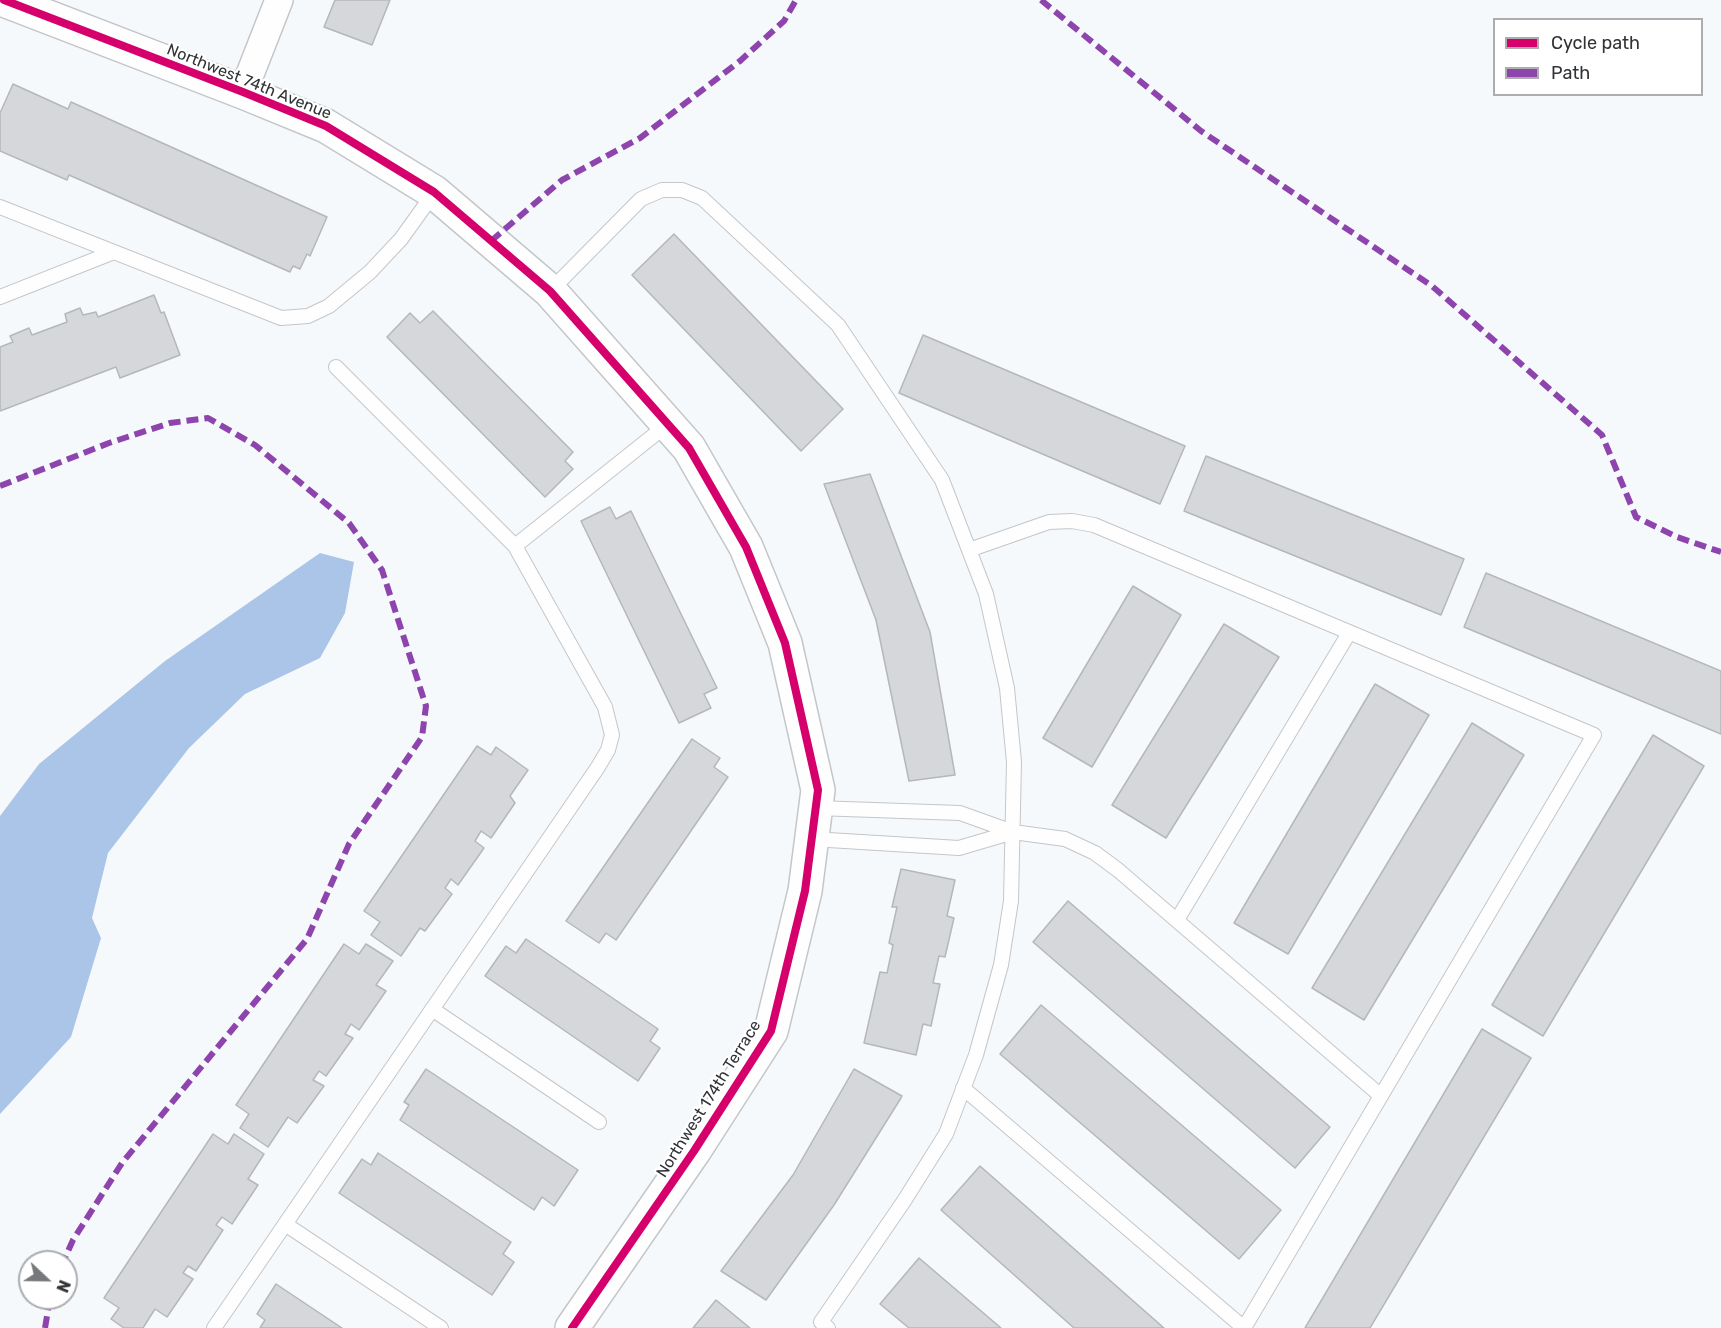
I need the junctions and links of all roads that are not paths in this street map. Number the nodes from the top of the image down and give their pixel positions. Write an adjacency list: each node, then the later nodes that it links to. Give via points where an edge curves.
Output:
1 (279, 0): 3 (street)
2 (13, 2): 3 (street, Northwest 74th Avenue)
3 (243, 92): 4 (street, Northwest 74th Avenue, via 326,126)
4 (434, 192): 6 (lane, via 401,239 370,272 329,306 308,316 281,318); 7 (street, Northwest 74th Avenue)
5 (0, 207): 6 (lane)
6 (114, 252): 8 (lane)
7 (550, 291): 10 (street, Northwest 74th Avenue); 13 (lane, via 641,199 662,190 682,190 702,198 838,325 942,480)
8 (0, 297)
9 (336, 367): 11 (lane)
10 (668, 424): 11 (lane); 12 (street, Northwest 74th Avenue, via 689,448)
11 (515, 546): 18 (lane, via 605,707 612,735 598,767)
12 (746, 547): 15 (street, Northwest 174th Terrace, via 786,643 818,790)
13 (969, 550): 14 (lane, via 1049,522 1094,525); 16 (lane, via 986,594 1007,688 1014,762)
14 (1349, 633): 17 (lane); 20 (lane, via 1594,735)
15 (814, 823): 16 (lane, via 960,813); 16 (lane, via 959,848); 25 (street, Northwest 174th Terrace, via 805,891 771,1031)
16 (1012, 832): 17 (lane, via 1065,839 1095,852); 19 (lane, via 1011,901 1001,965)
17 (1177, 920): 20 (lane)
18 (432, 1009): 21 (lane); 22 (lane)
19 (963, 1088): 26 (lane, via 946,1134 821,1322); 27 (lane)
20 (1381, 1096): 27 (lane)
21 (599, 1122)
22 (285, 1224): 23 (lane); 24 (lane)
23 (214, 1328)
24 (441, 1328)
25 (572, 1328)
26 (828, 1328)
27 (1244, 1328)

